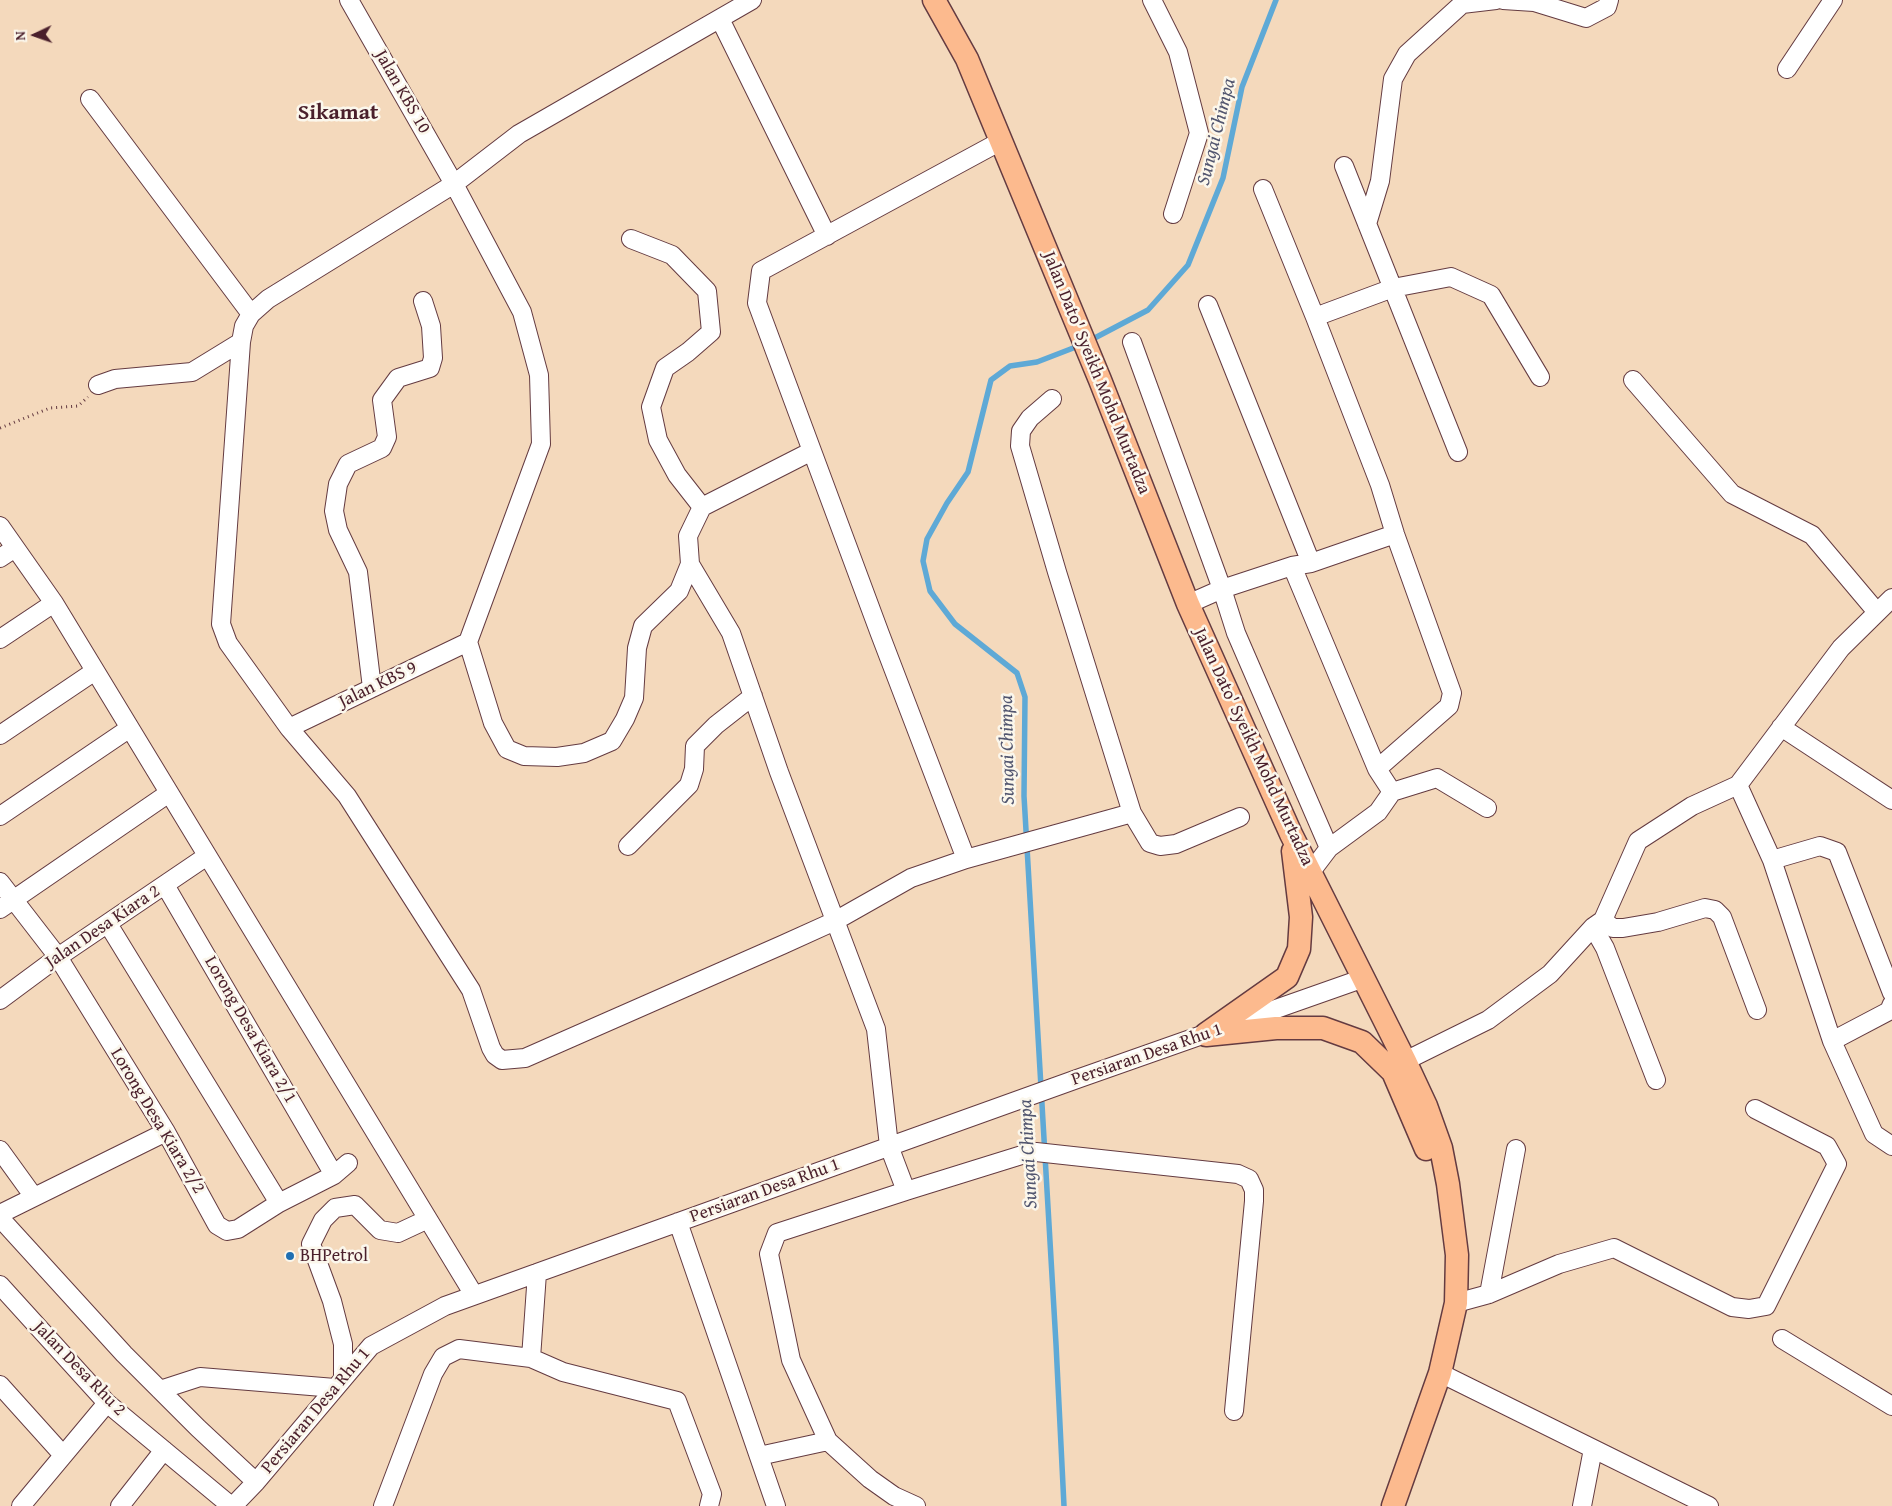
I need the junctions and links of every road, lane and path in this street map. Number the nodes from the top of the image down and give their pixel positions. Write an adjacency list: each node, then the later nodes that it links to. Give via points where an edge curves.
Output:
1 (350, 0): 14 (street, Jalan KBS 10)
2 (752, 0): 9 (street)
3 (934, 0): 12 (main road, Jalan Dato' Syeikh Mohd Murtadza, via 967,59)
4 (1152, 0): 16 (street, via 1178,52 1199,134)
5 (1496, 0): 17 (street, via 1462,4 1407,54 1393,79 1380,181)
6 (1503, 0): 7 (street, via 1534,2 1586,18 1607,7)
7 (1609, 0)
8 (1833, 0): 10 (street)
9 (720, 19): 14 (street, via 519,134); 18 (street)
10 (1787, 69)
11 (90, 99): 23 (street)
12 (1002, 141): 18 (street); 45 (main road, Jalan Dato' Syeikh Mohd Murtadza)
13 (1344, 166): 17 (street)
14 (454, 184): 23 (street, via 268,298); 48 (street, Jalan KBS 10, via 522,312 539,375 541,444)
15 (1263, 189): 24 (street)
16 (1174, 214)
17 (1367, 224): 20 (street)
18 (827, 236): 32 (street, via 761,271 757,303)
19 (631, 238): 34 (street, via 672,255 707,291 711,332 664,368 651,407 658,440 676,475)
20 (1393, 288): 24 (street); 27 (street, via 1451,277 1490,295); 33 (street)
21 (423, 301): 50 (street, via 430,326 433,358 430,368 398,378 382,400 387,437 382,448 348,464 338,484 334,511 338,530 358,572)
22 (1208, 306): 39 (street)
23 (251, 314): 25 (street, via 244,326)
24 (1315, 317): 36 (street, via 1380,485)
25 (242, 342): 29 (street, via 192,372 115,379); 54 (street, via 221,624 228,643)
26 (1132, 342): 42 (street)
27 (1540, 377)
28 (1633, 380): 46 (street, via 1732,494 1812,535)
29 (98, 386): 31 (path, via 78,406 50,408)
30 (1052, 399): 62 (street, via 1030,418 1021,431 1020,446)
31 (0, 428)
32 (812, 451): 34 (street); 69 (street)
33 (1458, 452)
34 (702, 507): 40 (street, via 688,536)
35 (0, 526): 37 (street)
36 (1394, 534): 39 (street); 56 (street, via 1452,693 1449,706)
37 (15, 548): 38 (street); 44 (street)
38 (0, 558)
39 (1311, 563): 41 (street)
40 (690, 564): 48 (street, via 679,591 643,626 637,648 634,698 625,720 612,741 584,753 557,757 524,756 507,749 493,723); 51 (street, via 731,633)
41 (1292, 566): 42 (street); 56 (street)
42 (1222, 588): 45 (street); 67 (street, via 1236,633)
43 (1892, 598): 46 (street)
44 (54, 603): 47 (street); 49 (street)
45 (1188, 604): 65 (main road, Jalan Dato' Syeikh Mohd Murtadza)
46 (1876, 612): 52 (street, via 1841,648)
47 (0, 639)
48 (468, 642): 50 (street, Jalan KBS 9)
49 (95, 671): 53 (street); 55 (street)
50 (372, 688): 54 (street, Jalan KBS 9)
51 (753, 696): 66 (street, via 695,746 694,769 689,785); 75 (street)
52 (1781, 727): 57 (street); 60 (street)
53 (130, 728): 59 (street); 63 (street)
54 (289, 728): 75 (street, via 352,804 472,990 491,1048 502,1060 525,1058)
55 (0, 735)
56 (1378, 769): 58 (street)
57 (1738, 785): 70 (street); 76 (street, via 1692,806 1638,841)
58 (1392, 792): 61 (street, via 1437,778); 67 (street, via 1378,812)
59 (169, 793): 68 (street); 74 (street)
60 (1892, 800)
61 (1487, 808)
62 (1132, 812): 64 (street, via 1150,843 1160,846 1176,844); 69 (street)
63 (0, 816)
64 (1240, 817)
65 (1291, 834): 71 (main road, Jalan Dato' Syeikh Mohd Murtadza); 84 (main road, via 1301,917 1299,949 1287,977)
66 (628, 846)
67 (1329, 848): 71 (street)
68 (207, 856): 73 (street, Jalan Desa Kiara 2); 101 (street)
69 (966, 859): 75 (street, via 911,878)
70 (1772, 860): 80 (street, via 1820,846 1837,852); 85 (street)
71 (1310, 873): 79 (main road, Jalan Dato' Syeikh Mohd Murtadza)
72 (0, 882): 74 (street, Lorong Desa Kiara 2/2)
73 (165, 885): 77 (street, Jalan Desa Kiara 2); 95 (street, Lorong Desa Kiara 2/1)
74 (7, 904): 78 (street, Lorong Desa Kiara 2/2)
75 (835, 921): 90 (street, via 876,1029)
76 (1598, 923): 83 (street, via 1623,928 1705,908 1715,910 1722,917); 86 (street, via 1550,974 1488,1020); 87 (street)
77 (108, 924): 78 (street, Jalan Desa Kiara 2); 98 (street)
78 (58, 957): 81 (street, Jalan Desa Kiara 2); 89 (street, Lorong Desa Kiara 2/2)
79 (1364, 978): 84 (street, Persiaran Desa Rhu 1); 86 (main road, Jalan Dato' Syeikh Mohd Murtadza)
80 (1892, 993)
81 (0, 1000)
82 (1892, 1004): 85 (street, via 1889,1011)
83 (1757, 1010)
84 (1206, 1035): 90 (street, Persiaran Desa Rhu 1); 103 (main road, via 1276,1028 1324,1028 1362,1042 1393,1072 1426,1148)
85 (1832, 1041): 91 (street, via 1874,1134)
86 (1405, 1061): 103 (main road, Jalan Dato' Syeikh Mohd Murtadza, via 1441,1148)
87 (1656, 1080)
88 (1755, 1109): 106 (street, via 1828,1146 1837,1164 1766,1306 1732,1308 1614,1248 1559,1264)
89 (166, 1132): 97 (street); 98 (street, Lorong Desa Kiara 2/2, via 218,1225 227,1231 238,1229)
90 (889, 1146): 96 (street); 102 (street, Persiaran Desa Rhu 1)
91 (1892, 1146)
92 (1516, 1149): 106 (street)
93 (0, 1150): 97 (street)
94 (348, 1164): 95 (street)
95 (334, 1175): 98 (street)
96 (906, 1191): 117 (street, via 1036,1152 1238,1174 1248,1179 1254,1190 1254,1201); 118 (street, via 777,1233 769,1254 790,1360)
97 (34, 1197): 99 (street)
98 (279, 1203)
99 (0, 1214)
100 (0, 1218): 114 (street)
101 (428, 1219): 107 (street); 112 (street, via 398,1232 380,1230 355,1205 335,1208 323,1220 311,1244 332,1301 343,1344)
102 (678, 1222): 104 (street, Persiaran Desa Rhu 1); 122 (street)
103 (1457, 1255): 108 (main road, Jalan Dato' Syeikh Mohd Murtadza)
104 (537, 1273): 107 (street, Persiaran Desa Rhu 1); 110 (street)
105 (0, 1285): 115 (street, Jalan Desa Rhu 2)
106 (1489, 1294): 108 (street)
107 (474, 1295): 112 (street, Persiaran Desa Rhu 1, via 445,1306 370,1346)
108 (1456, 1303): 111 (main road, Jalan Dato' Syeikh Mohd Murtadza)
109 (1782, 1339): 116 (street)
110 (531, 1358): 127 (street, via 459,1349 443,1357 433,1374); 128 (street, via 563,1372 677,1401 712,1494)
111 (1440, 1373): 119 (street); 131 (main road, Jalan Dato' Syeikh Mohd Murtadza)
112 (339, 1383): 114 (street, via 200,1377); 123 (street, Persiaran Desa Rhu 1)
113 (0, 1385): 121 (street)
114 (160, 1390): 123 (street)
115 (107, 1403): 120 (street, Jalan Desa Rhu 2); 121 (street)
116 (1892, 1406)
117 (1234, 1411)
118 (828, 1441): 122 (street); 130 (street, via 870,1479 894,1496)
119 (1593, 1449): 132 (street); 133 (street)
120 (164, 1450): 125 (street); 126 (street, Jalan Desa Rhu 2)
121 (63, 1455): 124 (street)
122 (759, 1456): 129 (street)
123 (256, 1482): 126 (street, Persiaran Desa Rhu 1)
124 (21, 1506)
125 (120, 1506)
126 (232, 1506)
127 (383, 1506)
128 (709, 1506)
129 (776, 1506)
130 (916, 1506)
131 (1393, 1506)
132 (1582, 1506)
133 (1709, 1506)

